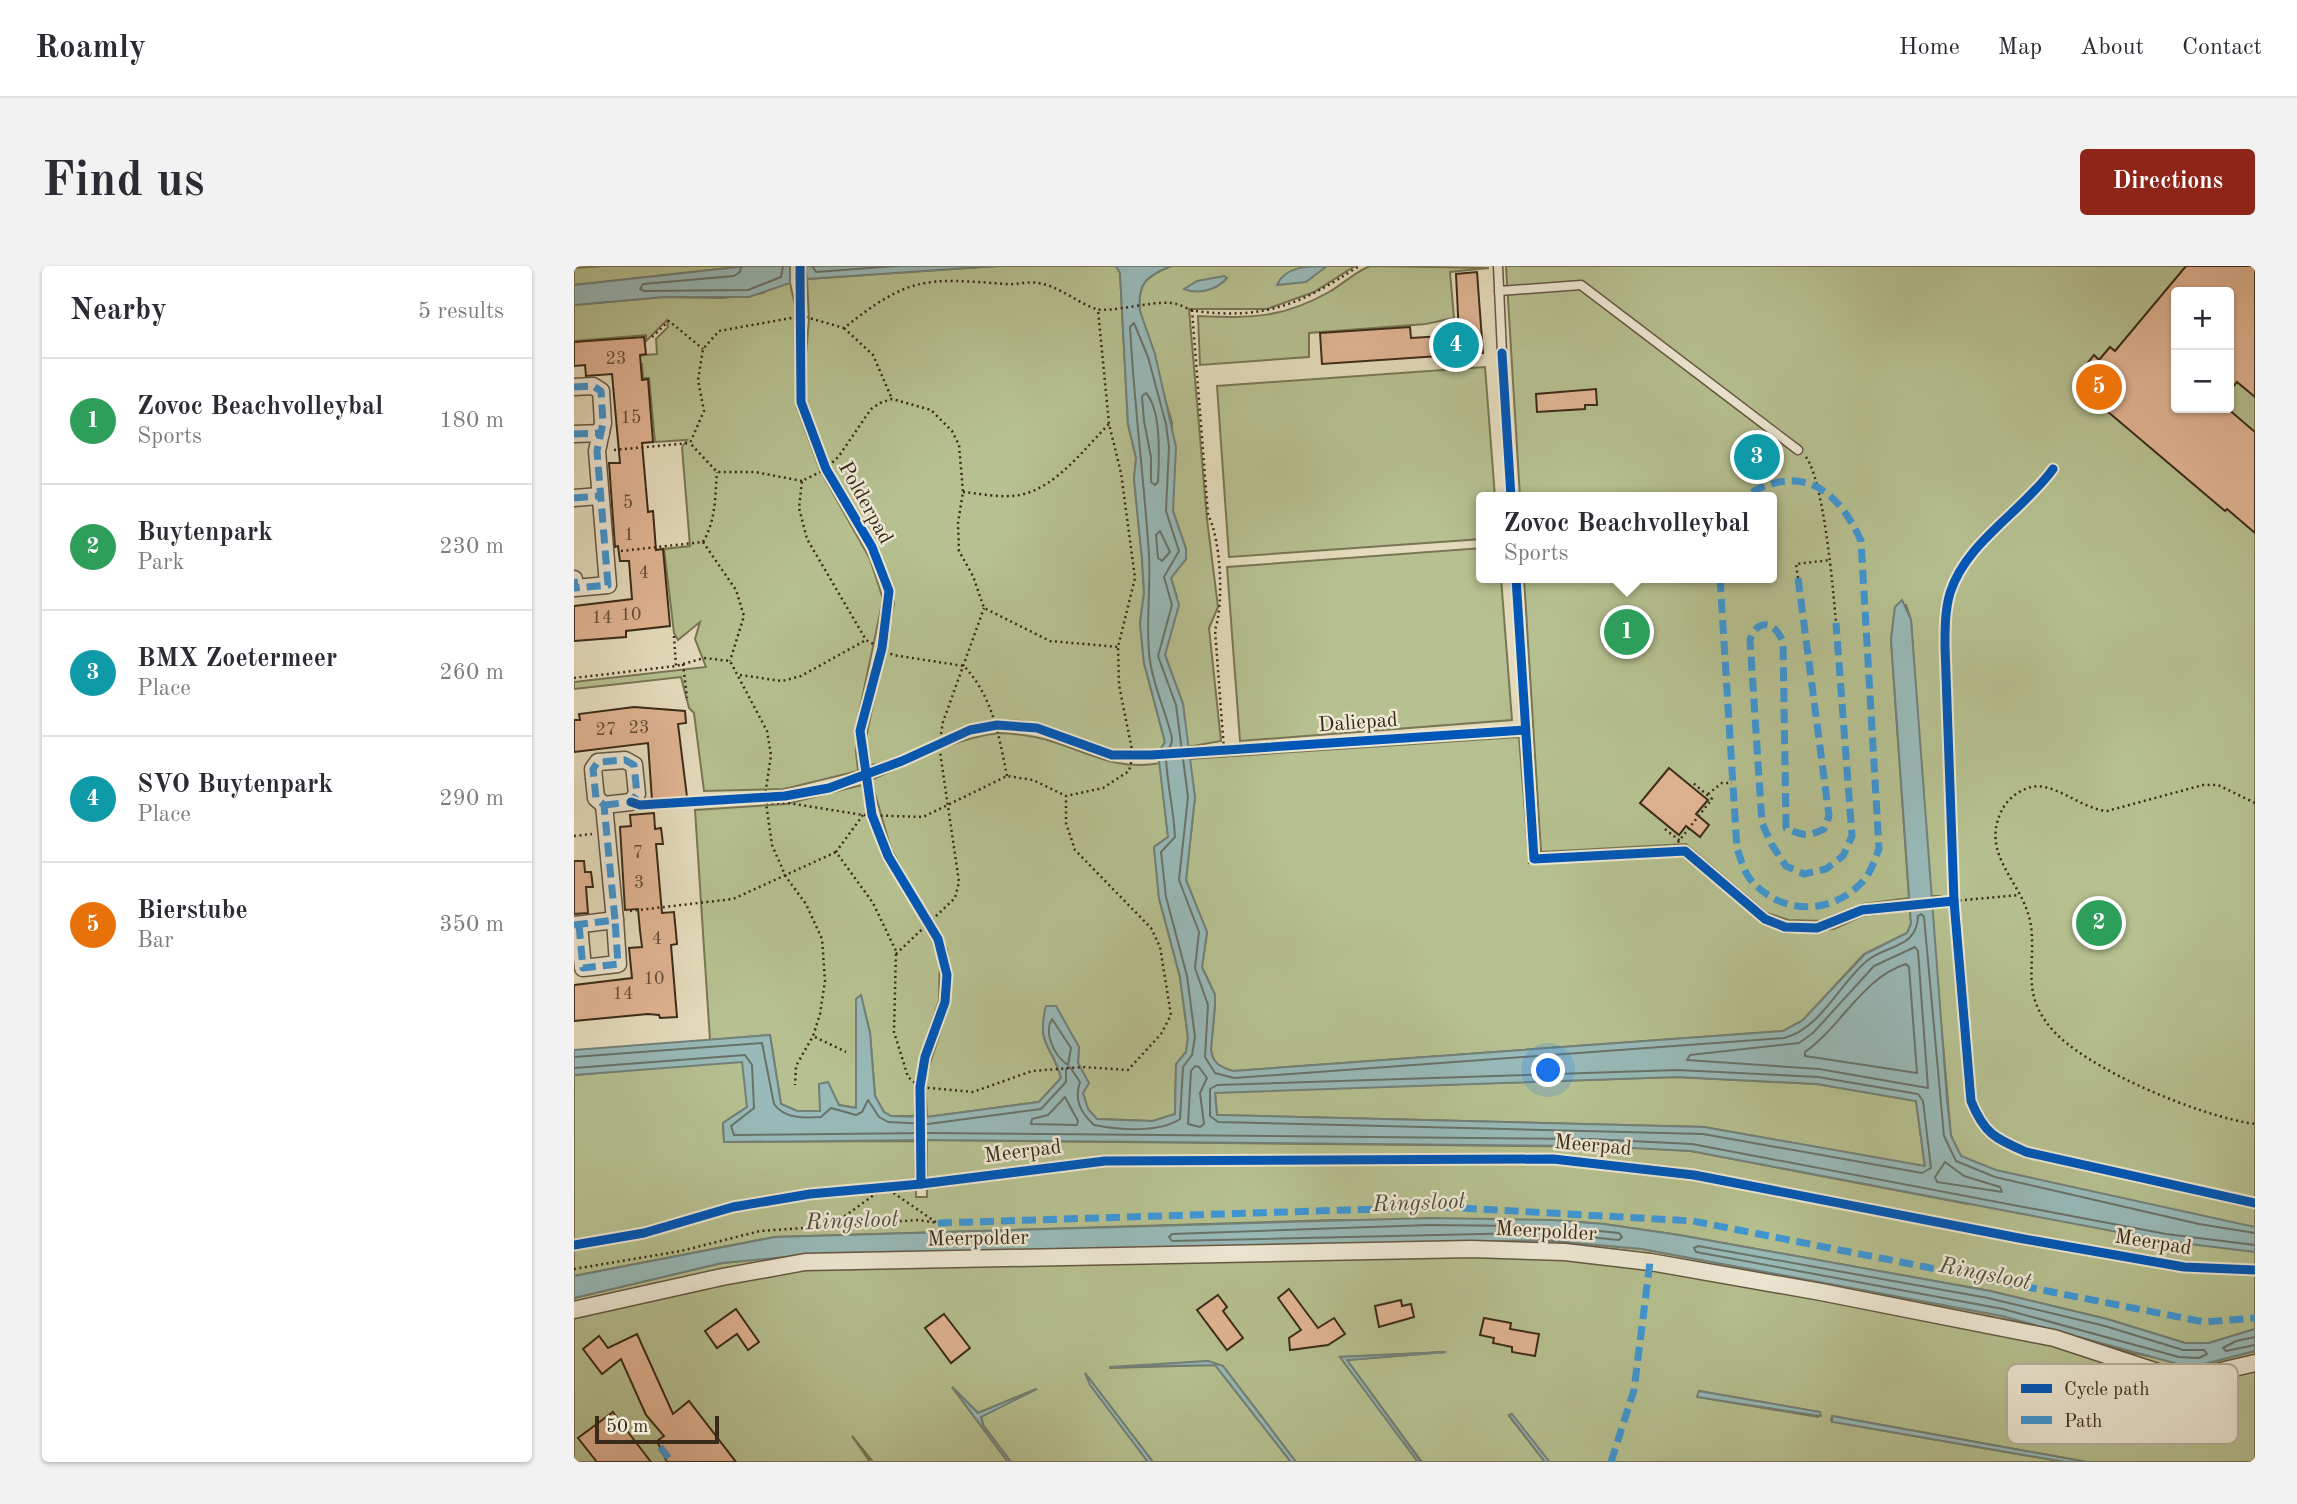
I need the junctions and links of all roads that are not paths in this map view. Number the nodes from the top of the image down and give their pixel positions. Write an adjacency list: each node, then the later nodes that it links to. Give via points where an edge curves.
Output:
1 (1498, 266): 2 (lane)
2 (1499, 291): 3 (lane); 7 (lane, via 1581,285)
3 (1502, 353)
4 (574, 387): 5 (street, via 593,386 601,391)
5 (601, 433): 6 (street); 8 (street)
6 (574, 434)
7 (1798, 450)
8 (599, 496): 9 (street); 10 (street, via 608,585 575,588)
9 (574, 498)
10 (574, 579)
11 (604, 805): 12 (street)
12 (614, 916): 13 (street); 13 (street, via 618,964 583,968)
13 (577, 925)
14 (574, 1310): 15 (street, Meerpolder, via 805,1262 1471,1249 1566,1252 1663,1264 2040,1335)
15 (2132, 1364)

